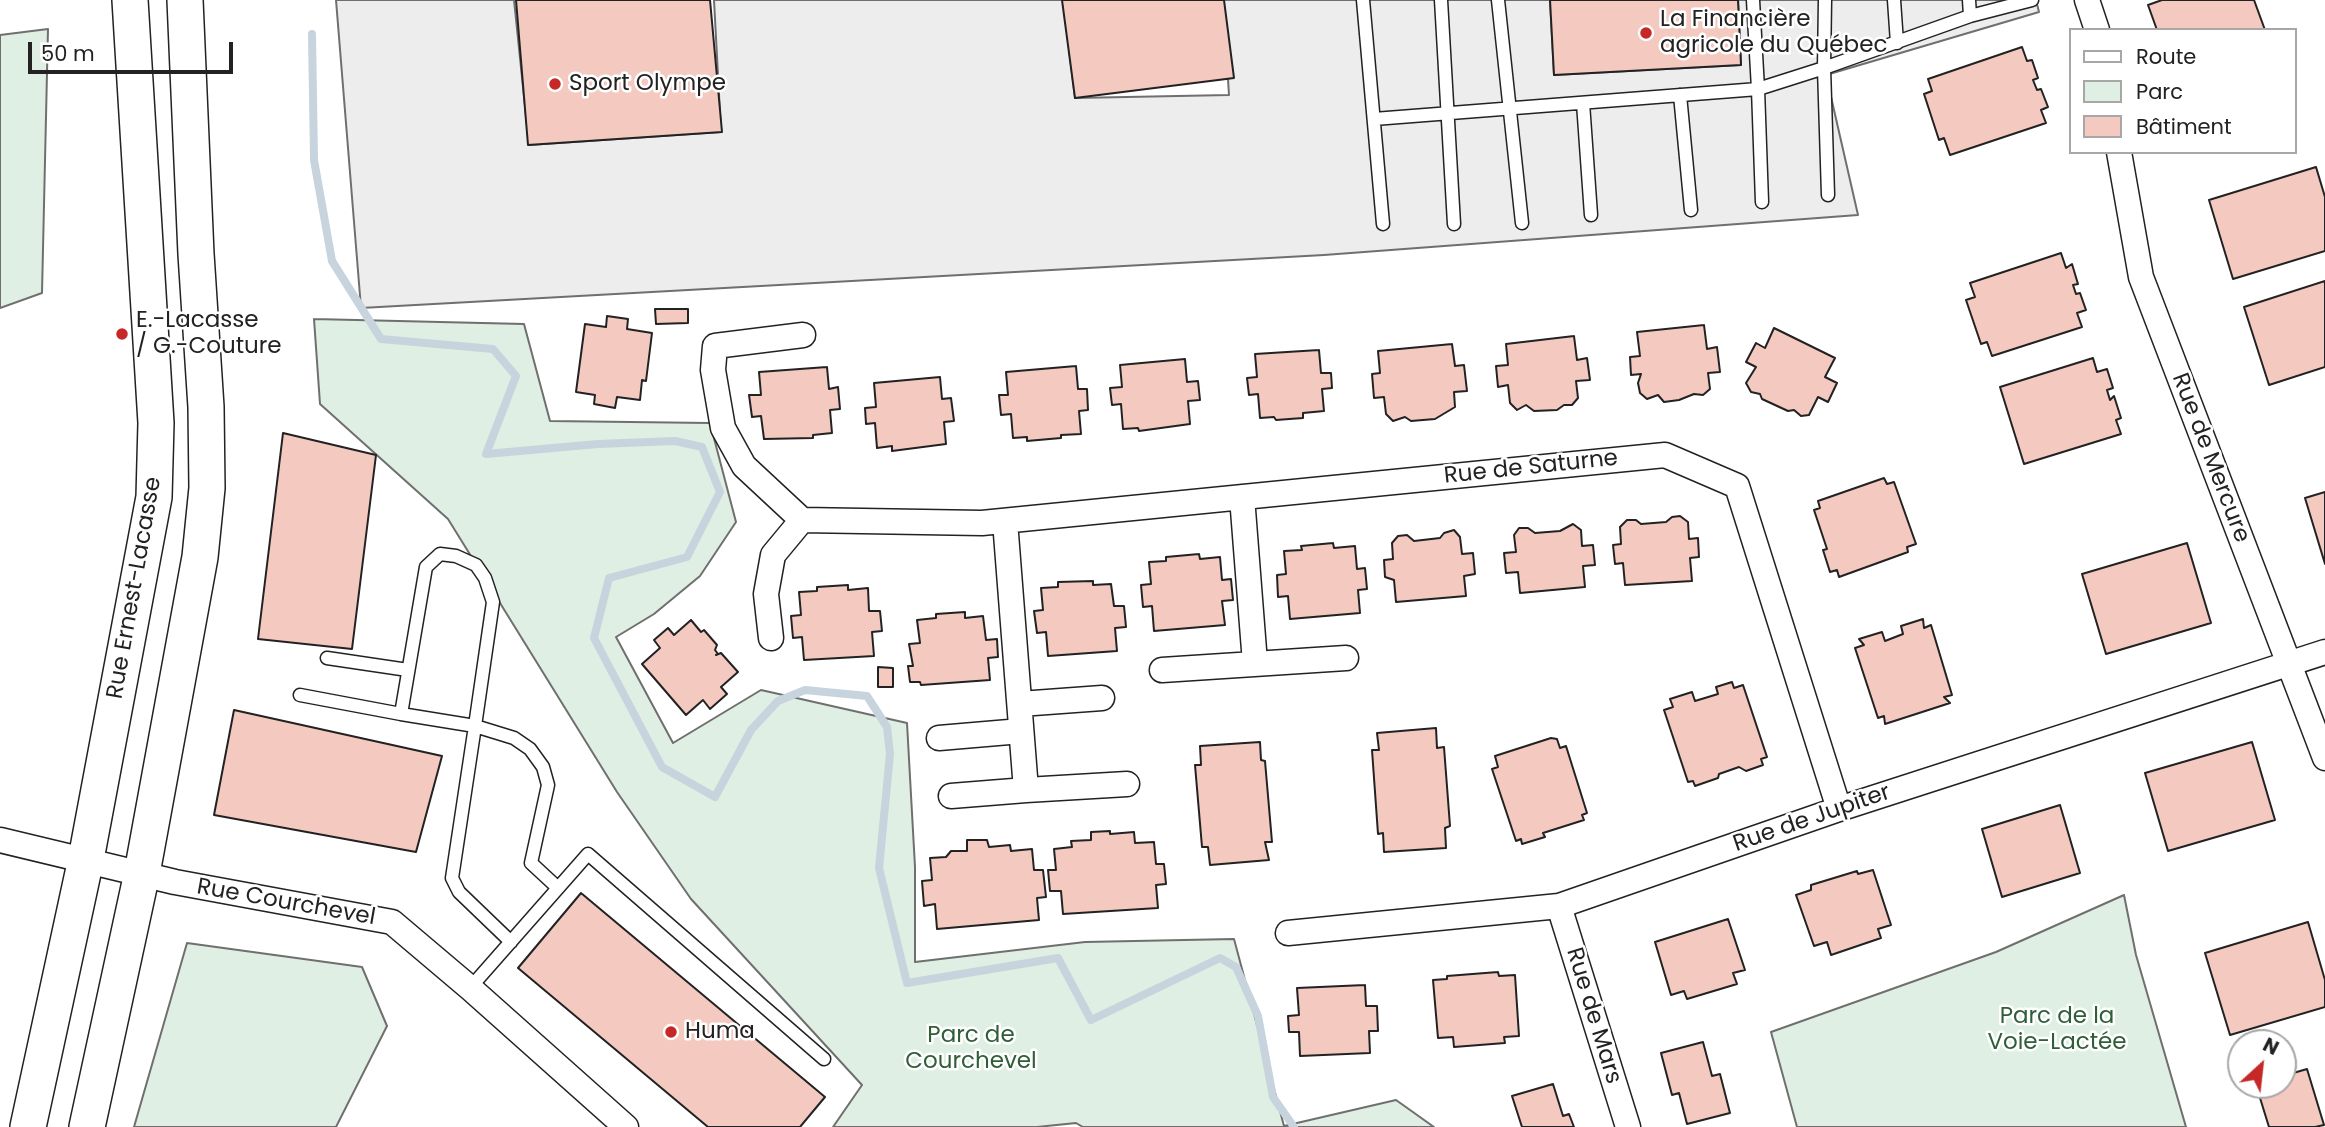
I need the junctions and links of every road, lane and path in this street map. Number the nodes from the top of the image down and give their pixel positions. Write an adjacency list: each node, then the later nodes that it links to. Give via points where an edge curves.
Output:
1 (130, 0): 55 (street, Rue Ernest-Lacasse, via 157,452 154,497)
2 (185, 0): 56 (street, via 207,488 200,557)
3 (1363, 0): 21 (lane)
4 (1441, 0): 20 (lane)
5 (1499, 0): 19 (lane)
6 (1753, 0): 16 (lane)
7 (1825, 0): 15 (lane)
8 (1894, 0): 14 (lane)
9 (1969, 0): 12 (lane)
10 (2032, 0): 12 (lane)
11 (2087, 0): 13 (street)
12 (1970, 16): 14 (lane)
13 (2097, 28)
14 (1897, 43): 15 (lane)
15 (1824, 68): 16 (lane); 23 (lane)
16 (1758, 89): 17 (lane); 24 (lane)
17 (1680, 95): 18 (lane); 25 (lane)
18 (1583, 103): 19 (lane); 26 (lane)
19 (1509, 110): 20 (lane); 27 (lane)
20 (1447, 114): 21 (lane); 28 (lane)
21 (1374, 119): 29 (lane)
22 (2119, 154): 39 (street, Rue de Mercure, via 2141,276)
23 (1828, 195)
24 (1762, 202)
25 (1691, 211)
26 (1591, 215)
27 (1522, 223)
28 (1454, 224)
29 (1383, 225)
30 (803, 335): 32 (street, via 715,345 713,370 723,428 744,466)
31 (1242, 497): 33 (street, Rue de Saturne); 38 (street); 53 (street, Rue de Saturne, via 1665,455 1737,486)
32 (802, 520): 33 (street, Rue de Saturne); 34 (street, via 773,555 766,594)
33 (994, 522): 44 (street)
34 (771, 638)
35 (2325, 652): 39 (street, Rue de Jupiter)
36 (327, 658): 40 (lane)
37 (1346, 658): 38 (street)
38 (1255, 663): 41 (street)
39 (2289, 664): 49 (street, Rue de Mercure); 53 (street, Rue de Jupiter)
40 (408, 670): 45 (lane); 46 (lane, via 426,567 440,554 456,555 476,565 493,602)
41 (1163, 670)
42 (300, 695): 45 (lane)
43 (1102, 698): 44 (street)
44 (1020, 704): 47 (street)
45 (401, 714): 46 (lane)
46 (475, 726): 57 (lane, via 514,738 530,749 542,767 548,785 531,863); 60 (lane, via 452,877 458,892)
47 (1021, 731): 48 (street); 51 (street)
48 (939, 738)
49 (2325, 758)
50 (1127, 784): 51 (street)
51 (1026, 790): 52 (street)
52 (951, 796)
53 (1839, 809): 58 (street, Rue de Jupiter)
54 (0, 840): 55 (street, Rue Courchevel)
55 (86, 859): 56 (street, Rue Courchevel); 63 (street, Rue Ernest-Lacasse)
56 (142, 873): 61 (street, Rue Courchevel, via 392,922); 64 (street)
57 (558, 888): 60 (lane); 62 (lane, via 588,854)
58 (1559, 906): 59 (street, Rue de Jupiter); 66 (street, Rue de Mars)
59 (1288, 933)
60 (511, 942): 61 (lane)
61 (470, 988): 65 (street, Rue Courchevel)
62 (824, 1059)
63 (28, 1127)
64 (88, 1127)
65 (626, 1127)
66 (1628, 1127)

